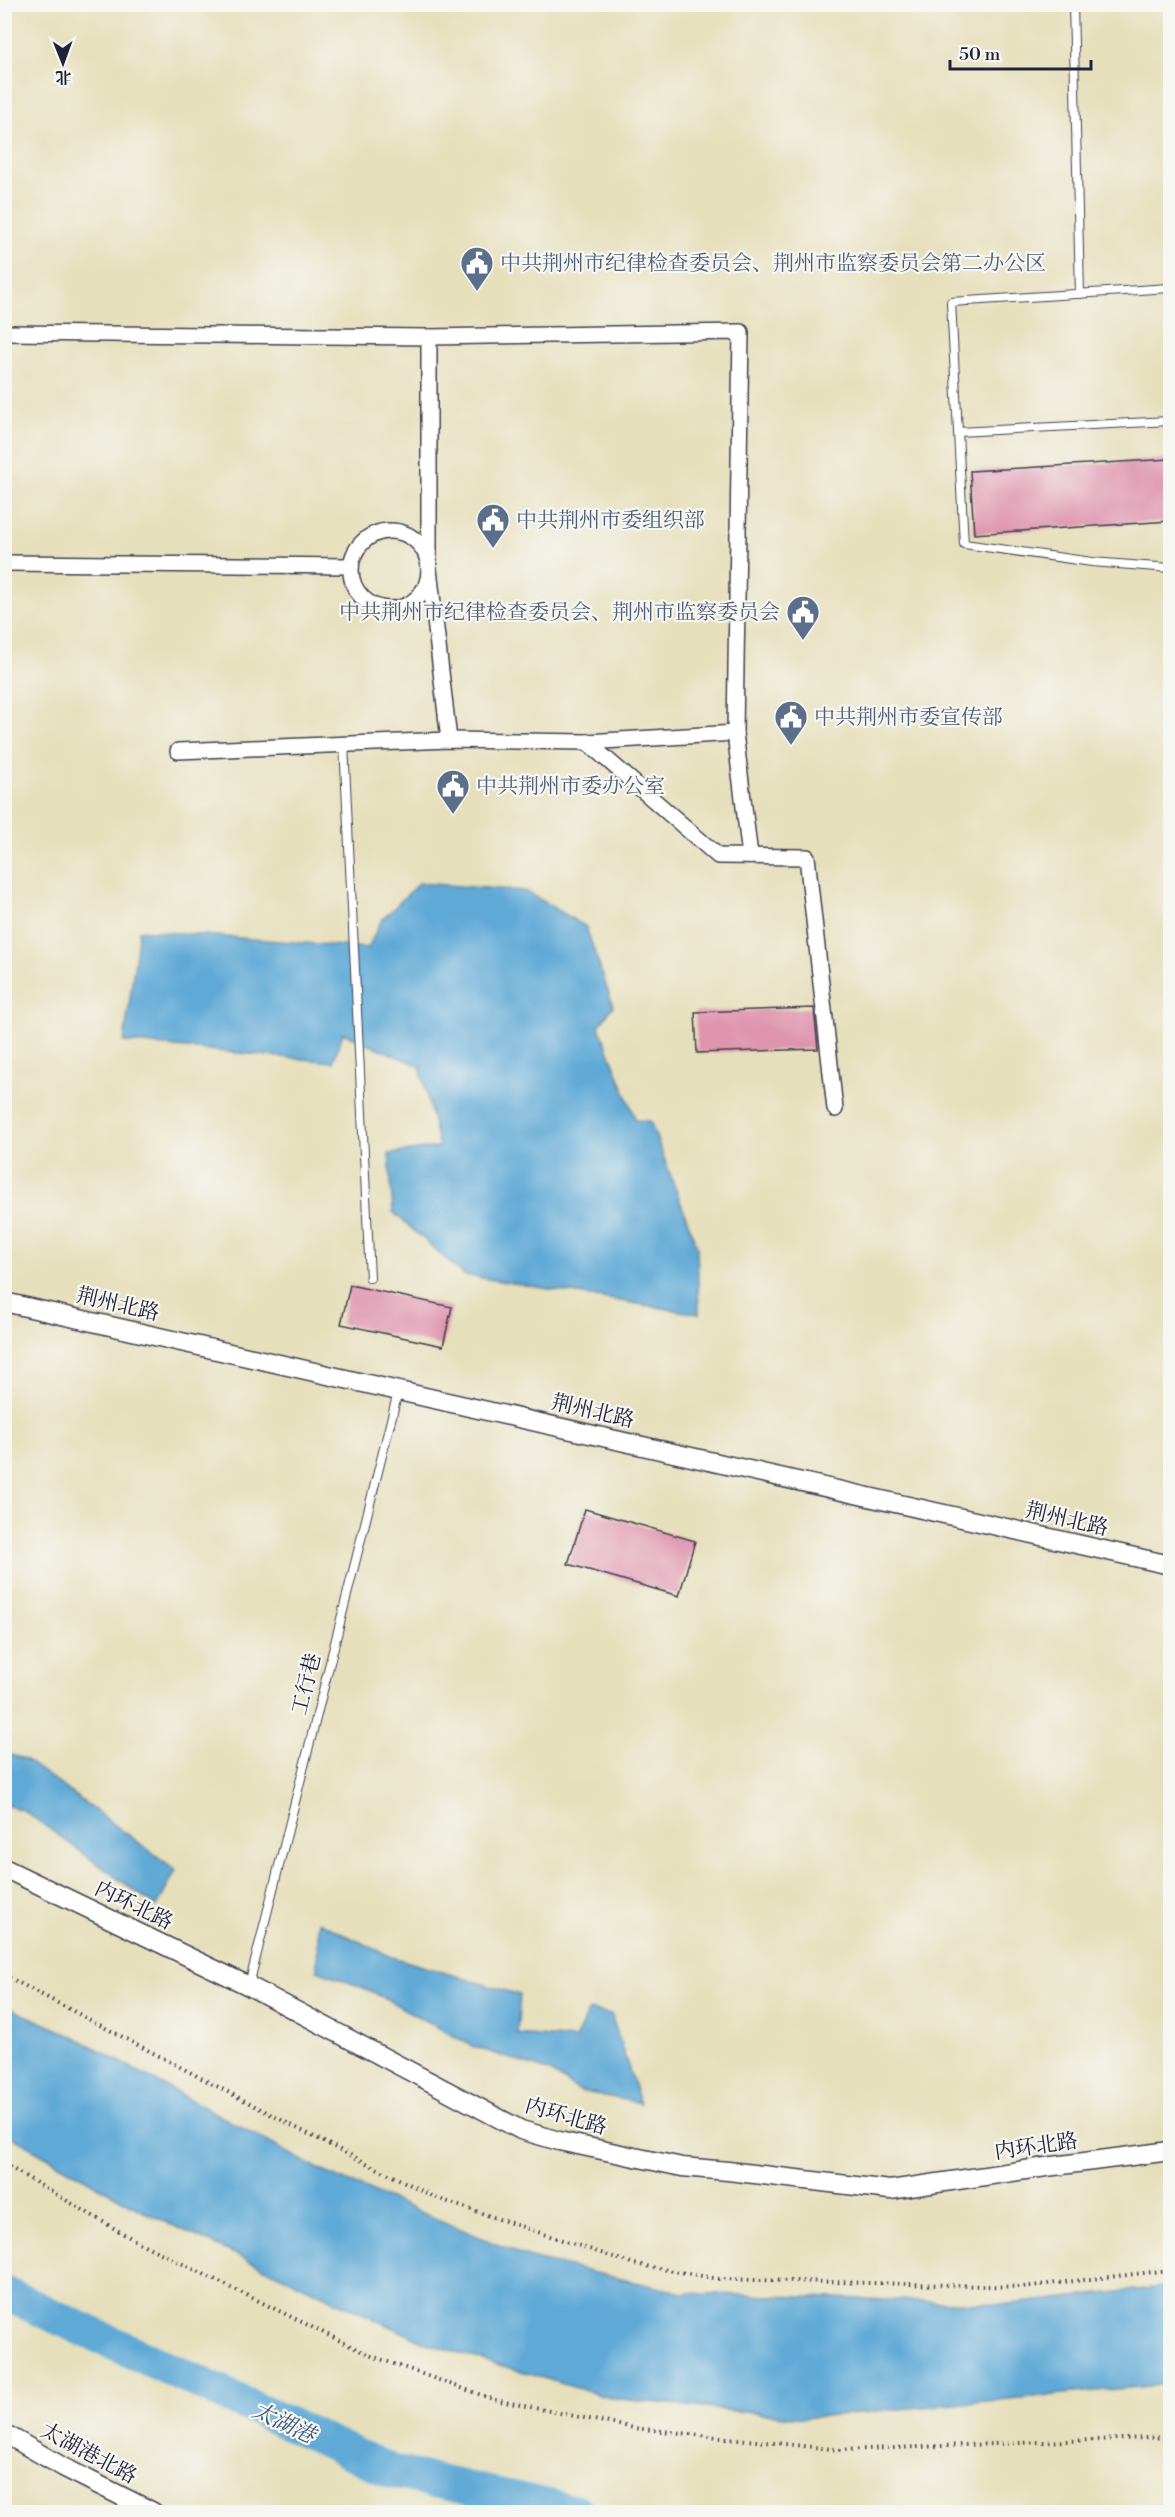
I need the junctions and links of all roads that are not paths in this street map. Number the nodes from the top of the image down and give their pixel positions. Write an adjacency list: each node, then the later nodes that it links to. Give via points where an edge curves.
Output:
1 (1073, 4): 3 (lane)
2 (1170, 288): 3 (lane)
3 (1080, 294): 7 (lane, via 951,302)
4 (4, 333): 5 (street)
5 (429, 337): 11 (street); 12 (street, via 741,332)
6 (1170, 421): 7 (lane)
7 (958, 432): 10 (lane, via 964,544 1092,562)
8 (4, 563): 9 (street)
9 (351, 566): 11 (street, via 362,543 372,535 391,531 410,536 420,545); 11 (street, via 352,579 361,595 388,609 412,602 427,582)
10 (1170, 568)
11 (429, 569): 13 (street)
12 (735, 733): 14 (street); 17 (street)
13 (448, 740): 14 (street); 15 (street)
14 (587, 742): 17 (street, via 718,856)
15 (344, 744): 16 (street); 19 (lane)
16 (178, 750)
17 (750, 856): 18 (street, via 807,857)
18 (835, 1109)
19 (370, 1278)
20 (4, 1302): 21 (street, 荆州北路)
21 (398, 1390): 22 (street, 荆州北路); 24 (lane, 工行巷)
22 (1170, 1565)
23 (4, 1868): 24 (street, 内环北路)
24 (249, 1986): 25 (street, 内环北路, via 521,2130 682,2167 890,2190)
25 (1170, 2151)
26 (4, 2433): 27 (street, 太湖港北路)
27 (153, 2512)

